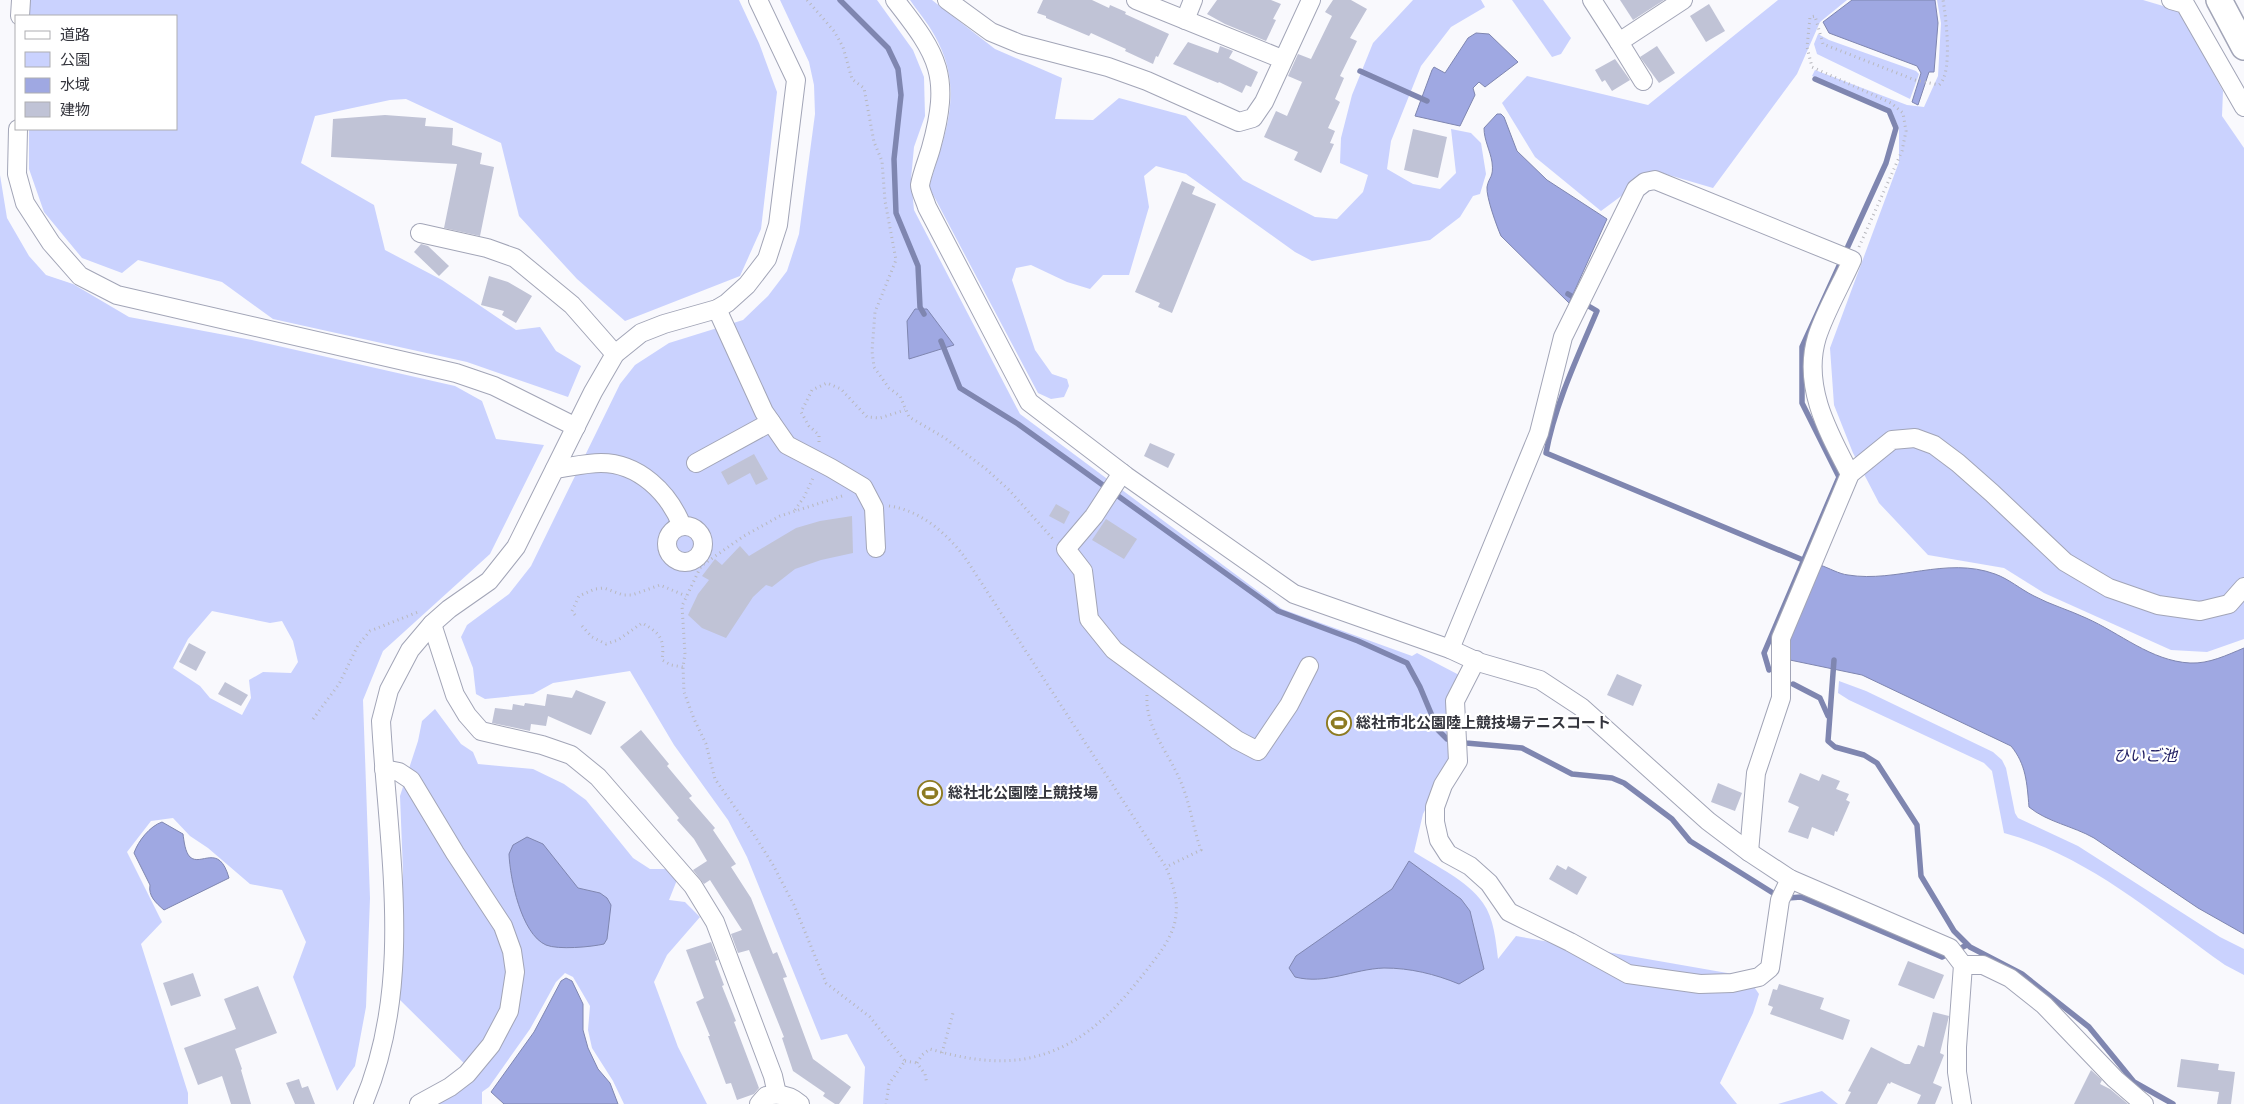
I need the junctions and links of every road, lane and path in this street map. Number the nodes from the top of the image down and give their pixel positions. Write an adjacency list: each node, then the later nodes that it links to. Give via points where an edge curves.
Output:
1 (21, 0): 14 (street)
2 (758, 0): 24 (street, via 796,80 778,225 767,259 758,273 737,296)
3 (807, 0): 26 (path, via 834,31 843,47 852,79 864,88 874,142 882,161 896,260 875,312 872,350 874,367 889,388 900,396)
4 (895, 0): 32 (street, via 918,30 936,62 942,88 938,121 920,186 927,207 1029,402)
5 (947, 0): 18 (street, via 992,32 1020,44 1108,67 1239,122 1253,118 1264,102)
6 (1136, 0): 15 (street)
7 (1193, 0): 15 (street)
8 (1311, 0): 18 (street)
9 (1592, 0): 16 (street)
10 (1683, 0): 16 (street)
11 (1943, 0): 23 (path, via 1947,42 1943,82 1939,85 1915,80 1823,44 1815,16 1810,17 1807,47 1812,67 1891,103 1903,113 1906,132 1902,151)
12 (2171, 0): 20 (street, via 2185,4)
13 (2219, 0): 17 (highway)
14 (20, 15)
15 (1185, 20): 18 (street)
16 (1619, 42): 19 (street)
17 (2244, 47)
18 (1282, 59)
19 (1643, 81)
20 (2244, 106)
21 (18, 130): 28 (street, via 17,174 25,203 51,243 80,276 117,294 456,373 494,386)
22 (420, 233): 25 (street, via 515,258 572,305)
23 (1846, 258): 33 (street, via 1817,337 1813,375 1819,410); 45 (street, via 1655,180 1636,189 1563,337 1539,433)
24 (717, 309): 25 (street, via 642,333); 27 (street, via 741,366)
25 (616, 354): 28 (street, via 600,377)
26 (904, 410): 29 (path, via 880,418 867,417 841,389 827,383 812,390 801,412 819,435); 38 (path, via 909,417 945,438 986,469 1009,490 1048,536)
27 (772, 422): 29 (street, via 787,445); 30 (street)
28 (576, 426): 31 (street)
29 (817, 461): 34 (street, via 863,487); 35 (path, via 804,497)
30 (696, 463)
31 (555, 469): 36 (street, via 601,463 620,465 634,471 659,490 672,505); 41 (street, via 504,565 489,581)
32 (1122, 473): 38 (street, via 1094,516); 45 (street, via 1294,594)
33 (1850, 474): 39 (street, via 1892,440 1915,438 1934,445 1958,463 2065,562 2109,588 2158,605 2200,610 2229,604); 52 (street, via 1781,638 1781,698 1756,773)
34 (868, 498): 35 (path, via 842,496); 37 (street, via 874,508); 53 (path, via 922,518 949,538 970,564)
35 (795, 510): 40 (path, via 744,536 701,566)
36 (682, 526)
37 (876, 548)
38 (1066, 549): 49 (street, via 1082,571 1089,619 1114,650)
39 (2244, 587)
40 (686, 596): 42 (path, via 660,586 623,595 604,588 595,589 579,596 572,611); 48 (path, via 682,606 686,654)
41 (450, 609): 43 (street); 50 (path, via 437,601 432,602 417,612 370,631 358,645 339,684)
42 (575, 615)
43 (432, 624): 51 (street, via 410,650 389,690 381,721); 61 (street, via 455,695 481,731 571,755 598,777 693,886 715,922)
44 (582, 626): 48 (path, via 592,637 606,644 618,640 642,623 661,637 664,647 662,660)
45 (1450, 649): 46 (street)
46 (1476, 660): 52 (street, via 1540,680 1581,707 1708,821); 54 (street, via 1455,701 1458,761 1442,785 1435,822 1439,840 1448,854 1470,866 1489,883 1509,912 1628,974 1700,984 1732,983 1759,978 1770,968)
47 (1309, 666): 49 (street, via 1289,705 1258,750 1237,740)
48 (682, 667): 58 (path, via 684,692 706,744 715,779 773,865 794,905 826,983 870,1017)
49 (1151, 677): 53 (path, via 1146,705 1150,720 1181,781 1201,850)
50 (313, 720)
51 (384, 769): 62 (street, via 394,955 382,1045); 63 (street, via 399,772 412,780 503,926 515,972 509,1011 491,1045 467,1074)
52 (1749, 852): 54 (street)
53 (1166, 866): 57 (path, via 1176,898 1176,916 1171,932 1161,952 1109,1016 1072,1041 1050,1052 1024,1059 978,1060)
54 (1785, 890): 55 (street)
55 (1956, 956): 67 (street, via 1957,1072); 68 (street, via 2010,978 2044,1005 2115,1079)
56 (953, 1014): 57 (path)
57 (942, 1052): 59 (path, via 930,1049)
58 (905, 1061): 59 (path); 66 (path, via 889,1084)
59 (917, 1063): 60 (path)
60 (927, 1084)
61 (777, 1094): 64 (street, via 766,1096); 65 (street, via 793,1098)
62 (363, 1104)
63 (419, 1104)
64 (759, 1104)
65 (800, 1104)
66 (886, 1104)
67 (1962, 1104)
68 (2144, 1104)

